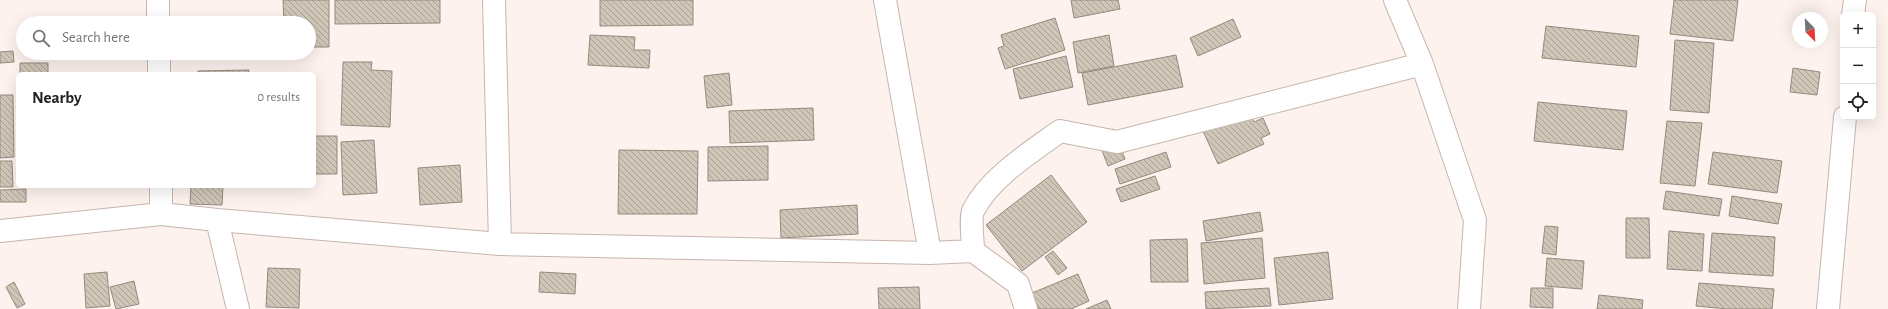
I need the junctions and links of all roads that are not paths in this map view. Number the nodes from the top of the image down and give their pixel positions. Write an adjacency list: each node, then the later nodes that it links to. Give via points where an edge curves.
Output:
1 (158, 0): 7 (street)
2 (494, 0): 16 (street)
3 (885, 0): 18 (street)
4 (1395, 0): 9 (street)
5 (1855, 0): 6 (street)
6 (1853, 12)
7 (158, 16)
8 (159, 60): 10 (street)
9 (1422, 64): 17 (street, via 1118,142 1060,131 990,186 973,212); 21 (street, via 1475,220)
10 (159, 72)
11 (1845, 120): 22 (street)
12 (161, 188): 13 (street)
13 (161, 214): 14 (street); 15 (street)
14 (217, 220): 16 (street); 19 (street)
15 (0, 231)
16 (500, 244): 18 (street)
17 (973, 251): 18 (street); 20 (street, via 1018,284)
18 (930, 253)
19 (238, 309)
20 (1026, 309)
21 (1469, 309)
22 (1828, 309)

